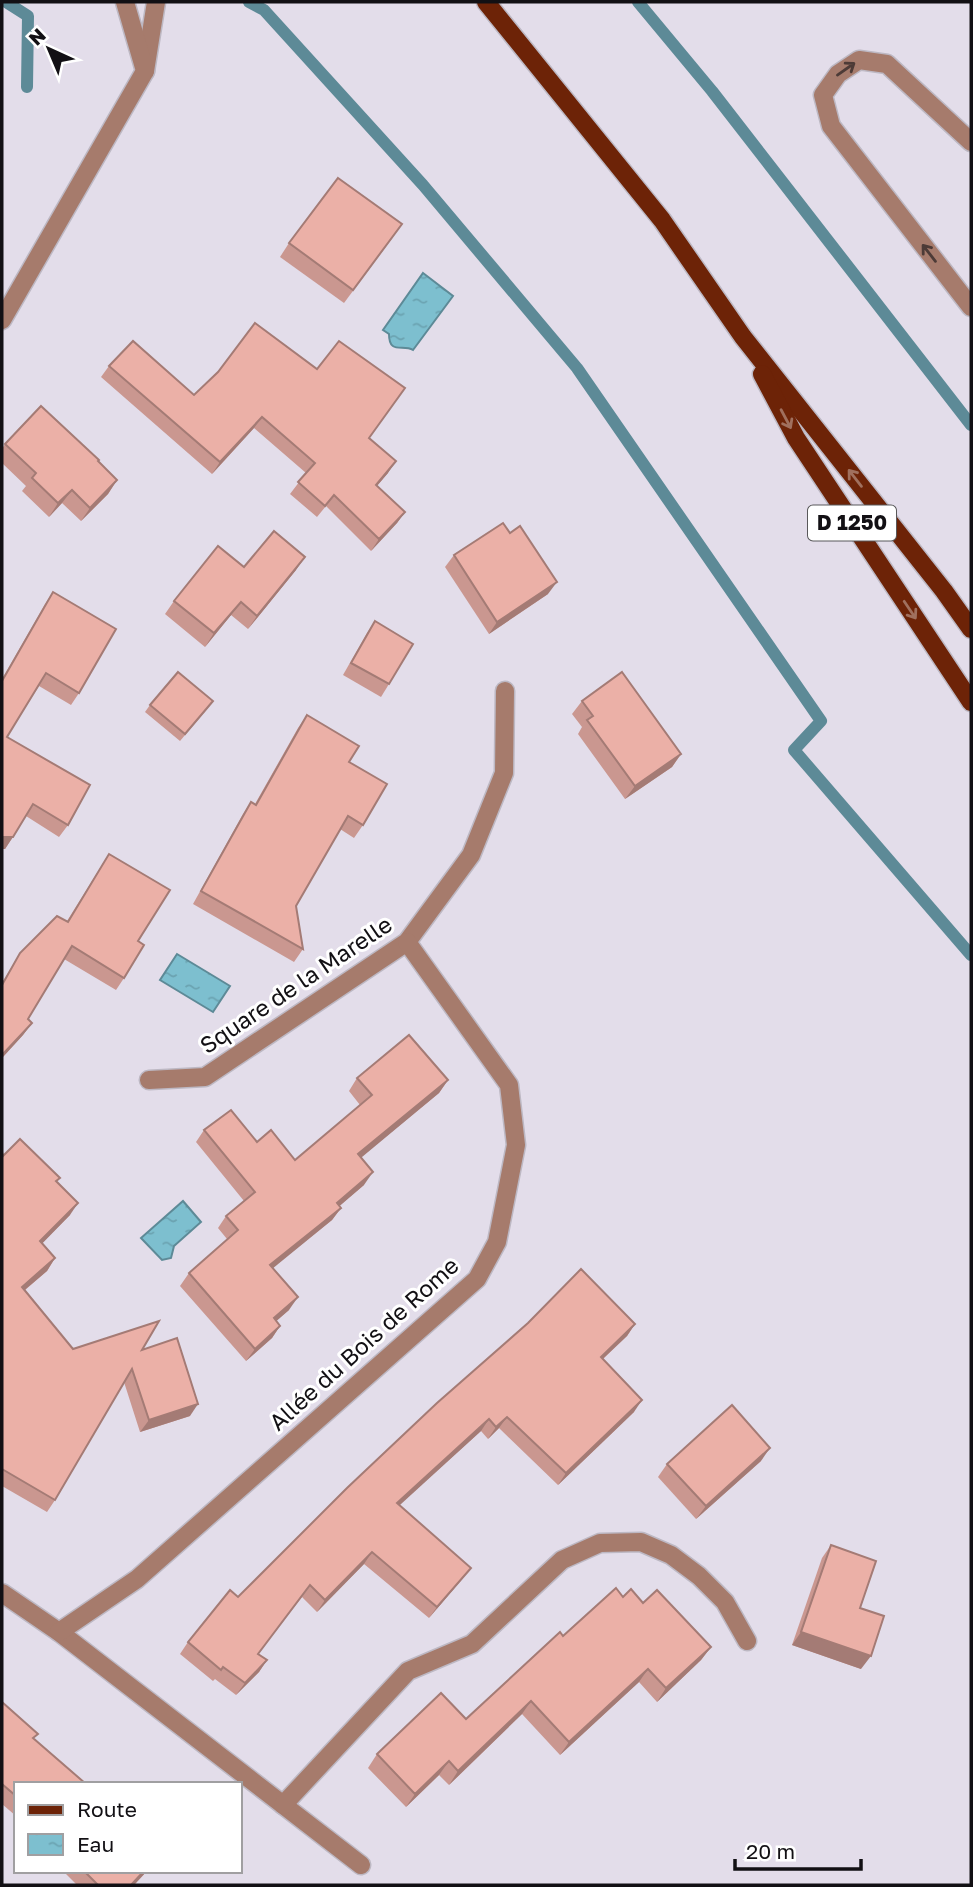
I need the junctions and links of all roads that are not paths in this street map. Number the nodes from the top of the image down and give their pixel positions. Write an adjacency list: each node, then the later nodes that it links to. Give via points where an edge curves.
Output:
1 (125, 2): 6 (street)
2 (156, 2): 6 (street)
3 (486, 2): 5 (main road, D 1250)
4 (492, 2): 5 (main road)
5 (503, 22): 10 (main road, D 1250, via 662,220)
6 (145, 71): 9 (street)
7 (971, 142): 8 (street, one-way to 7, via 831,126 823,96 838,74 859,60 887,64)
8 (971, 307)
9 (2, 320)
10 (743, 337): 11 (main road, D 1250, one-way to 10); 13 (main road, D 1250, one-way to 13, via 796,438)
11 (971, 629)
12 (505, 691): 14 (street, Square de la Marelle, via 504,773 471,855)
13 (971, 702)
14 (407, 942): 15 (street, Square de la Marelle, via 205,1077); 17 (street, Allée du Bois de Rome, via 509,1085 516,1145 497,1242 477,1279 137,1579)
15 (149, 1080)
16 (2, 1592): 17 (street)
17 (59, 1632): 19 (street)
18 (747, 1641): 19 (street, via 725,1601 671,1555 641,1542 600,1543 562,1560 472,1644 408,1671)
19 (283, 1805): 20 (street)
20 (361, 1865)

